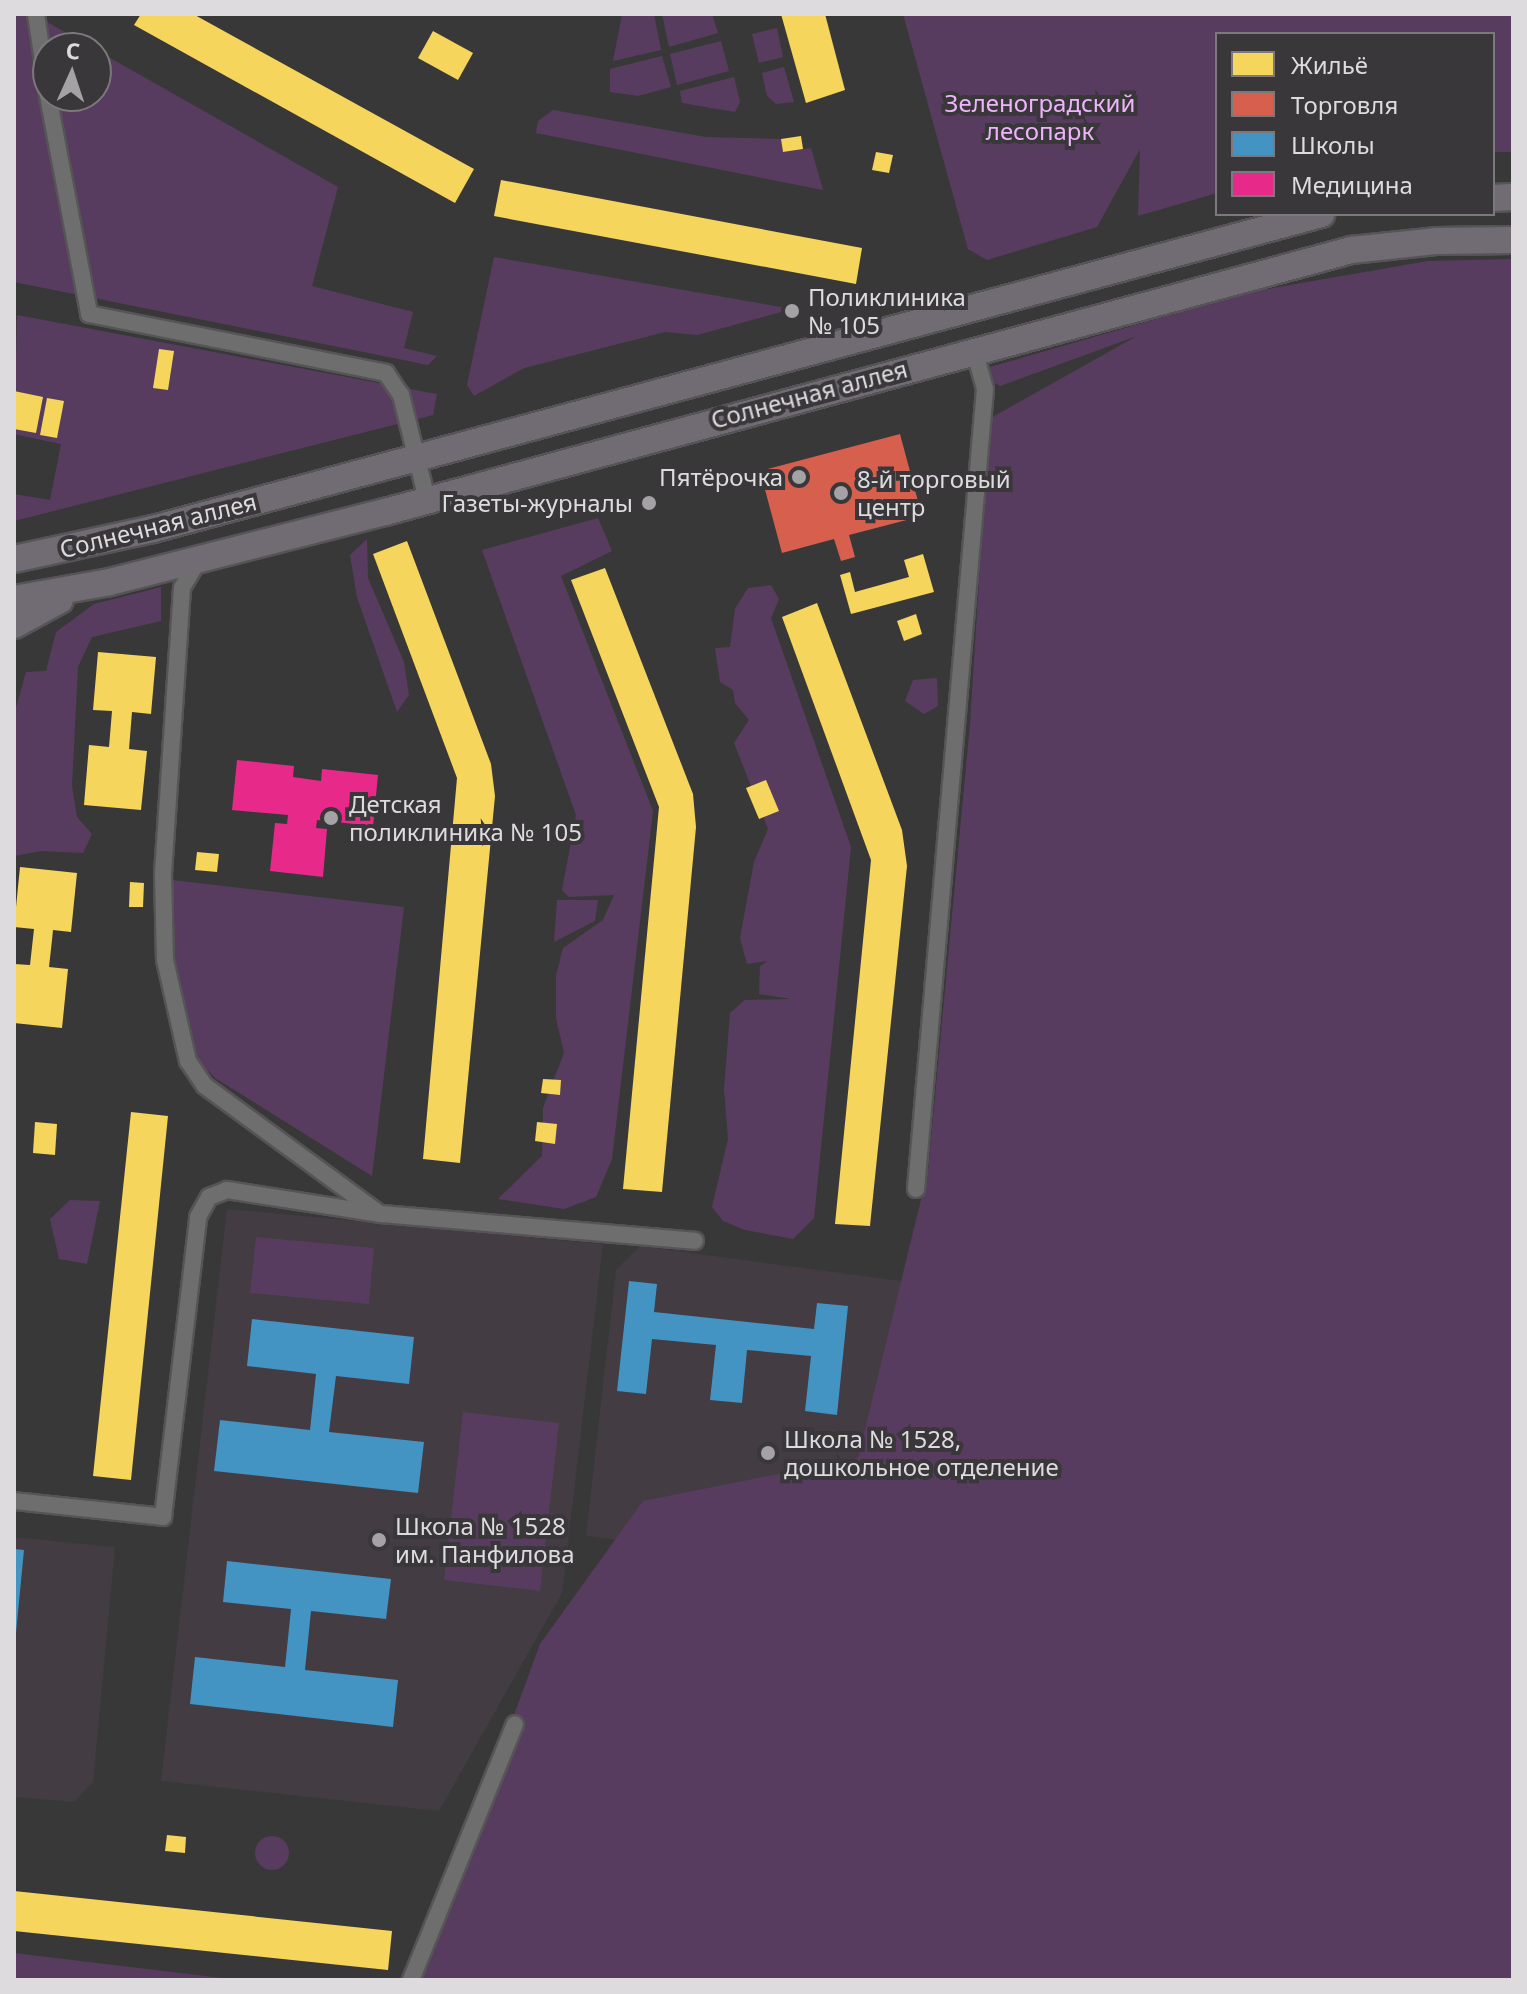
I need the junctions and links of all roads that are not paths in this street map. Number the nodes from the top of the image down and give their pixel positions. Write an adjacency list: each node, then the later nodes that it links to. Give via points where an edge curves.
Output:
1 (51, 112): 5 (street, via 89,314 386,373 401,395)
2 (1314, 216): 5 (main road, Солнечная аллея)
3 (1513, 240): 4 (main road, Солнечная аллея, via 1351,250)
4 (974, 349): 6 (main road, Солнечная аллея); 12 (street, via 985,389)
5 (414, 458): 6 (street); 7 (main road, Солнечная аллея, via 153,529)
6 (427, 499): 8 (main road, Солнечная аллея)
7 (14, 559)
8 (198, 561): 9 (main road, Солнечная аллея); 13 (street, via 182,588 163,873 165,960 188,1061 205,1086)
9 (110, 582): 10 (main road, Солнечная аллея); 11 (main road, Солнечная аллея, via 47,604)
10 (14, 599)
11 (14, 625)
12 (916, 1189)
13 (381, 1214): 14 (street); 15 (street, via 227,1190 209,1197 198,1217 163,1517)
14 (695, 1241)
15 (14, 1501)
16 (515, 1724): 17 (street)
17 (411, 1980)

